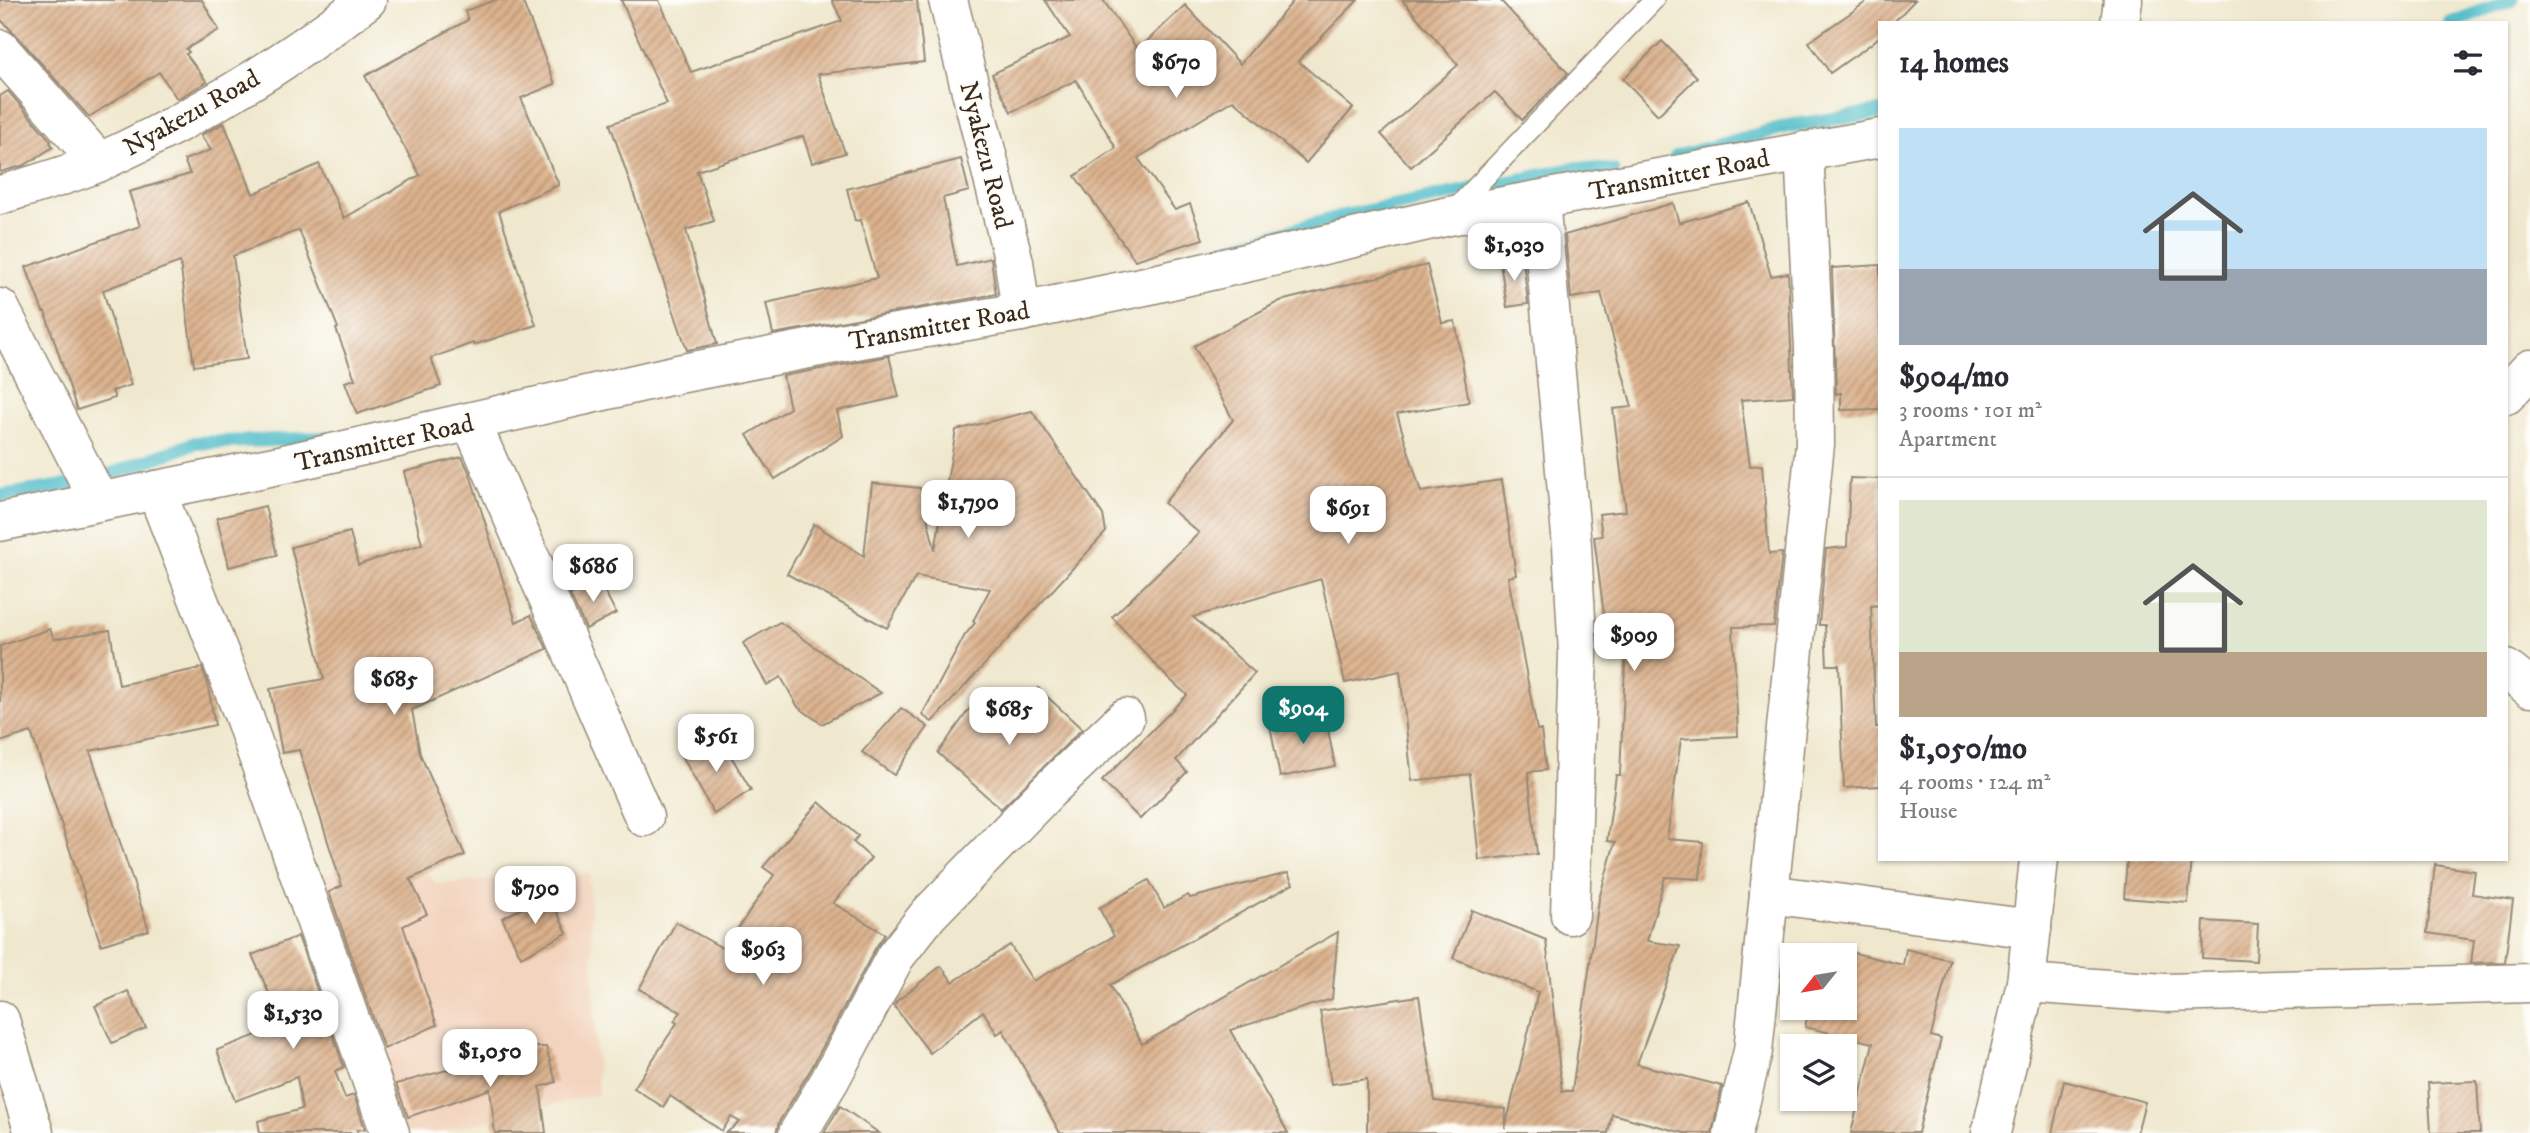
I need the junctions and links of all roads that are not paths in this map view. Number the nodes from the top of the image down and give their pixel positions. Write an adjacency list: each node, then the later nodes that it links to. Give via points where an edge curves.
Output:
1 (367, 0): 9 (street, Nyakezu Road, via 216,104)
2 (948, 0): 14 (street, Nyakezu Road, via 1014,262)
3 (1654, 0): 12 (lane)
4 (2123, 0): 5 (street)
5 (2120, 21)
6 (0, 49): 9 (street)
7 (1878, 138): 8 (street, Transmitter Road)
8 (1804, 151): 11 (street, Transmitter Road); 26 (street, via 1815,444)
9 (99, 162): 10 (street, Nyakezu Road)
10 (0, 195)
11 (1540, 200): 12 (street, Transmitter Road); 27 (street, via 1578,654)
12 (1449, 216): 14 (street, Transmitter Road)
13 (0, 308): 19 (street)
14 (1021, 312): 17 (street, Transmitter Road, via 678,374)
15 (2530, 369): 16 (street)
16 (2508, 393)
17 (471, 422): 18 (street, Transmitter Road); 24 (street)
18 (156, 490): 19 (street, Transmitter Road); 33 (street, via 243,714)
19 (99, 501): 20 (street, Transmitter Road)
20 (0, 522)
21 (2508, 671): 22 (street)
22 (2530, 688)
23 (1125, 718): 34 (street, via 928,915 895,957)
24 (644, 817)
25 (2039, 861): 28 (street)
26 (1769, 894): 28 (street); 35 (street, via 1753,1051)
27 (1570, 915)
28 (2032, 929): 29 (street)
29 (2026, 983): 30 (street, via 2164,993); 36 (street)
30 (2530, 983)
31 (0, 1020): 32 (street)
32 (34, 1133)
33 (390, 1133)
34 (798, 1133)
35 (1733, 1133)
36 (1991, 1133)

